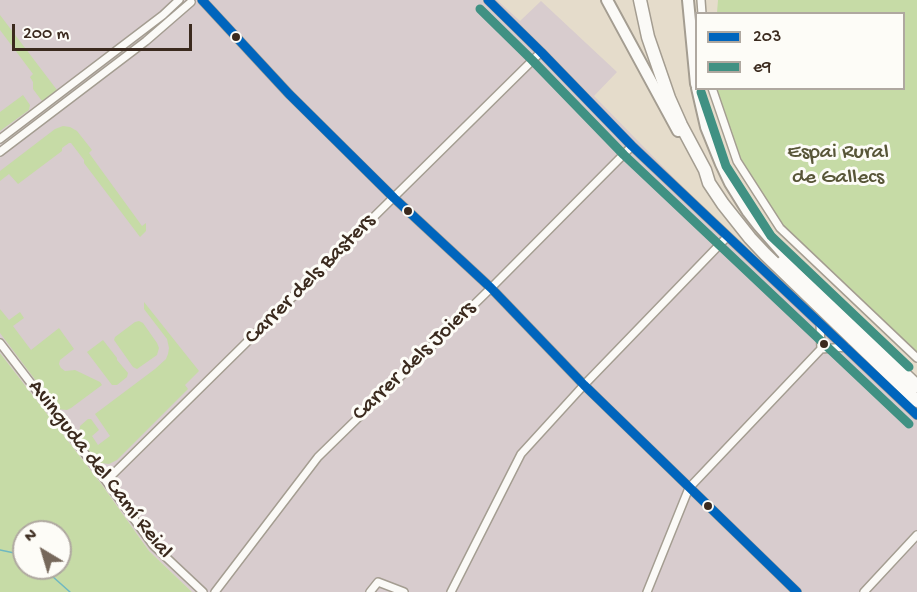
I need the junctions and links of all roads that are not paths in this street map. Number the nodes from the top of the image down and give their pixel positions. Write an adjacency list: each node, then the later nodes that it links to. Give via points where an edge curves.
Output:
1 (178, 0): 12 (street)
2 (202, 0): 7 (street); 17 (street)
3 (488, 0): 8 (street)
4 (607, 0): 16 (street)
5 (640, 0): 15 (highway, via 669,98)
6 (688, 0): 9 (street)
7 (189, 1): 14 (street, via 146,41)
8 (541, 52): 13 (street); 17 (street, Carrer dels Basters)
9 (695, 67)
10 (698, 90): 20 (street, via 713,146 741,201 772,243)
11 (713, 90): 25 (street, via 737,161 780,228)
12 (0, 139)
13 (632, 146): 18 (street); 19 (street, Carrer dels Joiers)
14 (0, 152)
15 (705, 170): 16 (highway); 20 (highway, via 751,229)
16 (709, 183): 28 (highway, via 765,254)
17 (394, 198): 19 (street); 30 (street, Carrer dels Basters)
18 (727, 237): 21 (street); 26 (street)
19 (491, 288): 26 (street); 34 (street, Carrer dels Joiers, via 318,457)
20 (818, 291): 27 (highway)
21 (820, 323): 23 (street); 24 (street)
22 (0, 343): 30 (street, Avinguda del Camí Reial)
23 (846, 347): 24 (street); 29 (street)
24 (821, 348): 31 (street)
25 (917, 358)
26 (584, 386): 31 (street); 37 (street, via 521,454)
27 (917, 386)
28 (917, 401)
29 (917, 415)
30 (106, 481): 33 (street, Avinguda del Camí Reial, via 153,545)
31 (689, 488): 38 (street); 39 (street)
32 (917, 535): 40 (street)
33 (203, 592)
34 (215, 592)
35 (370, 592): 36 (street, via 378,582)
36 (404, 592)
37 (451, 592)
38 (647, 592)
39 (796, 592)
40 (864, 592)

